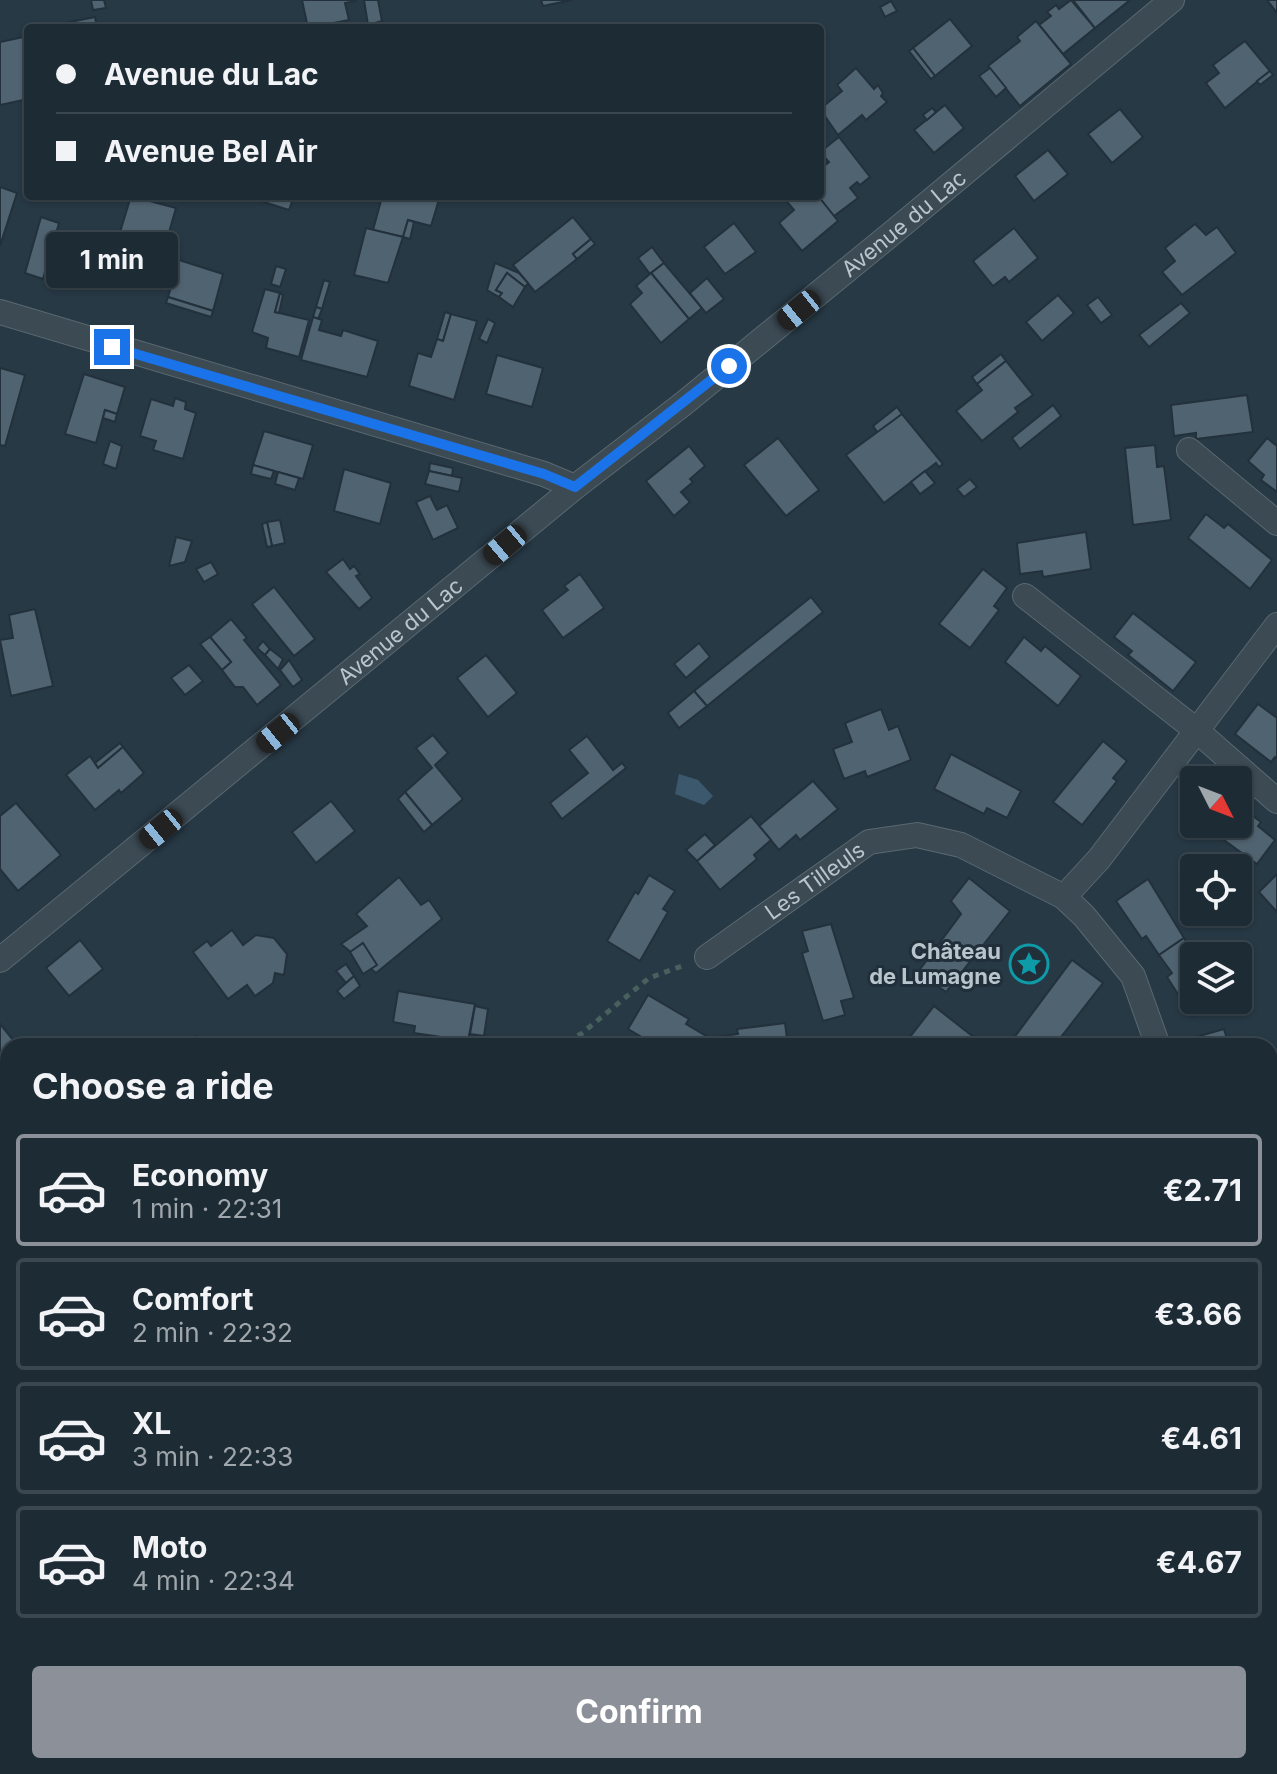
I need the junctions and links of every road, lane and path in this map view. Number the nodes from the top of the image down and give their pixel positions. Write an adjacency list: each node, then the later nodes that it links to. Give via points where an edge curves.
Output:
1 (1172, 0): 4 (street, Avenue du Lac, via 708,384)
2 (0, 312): 4 (street)
3 (1189, 450): 5 (street)
4 (575, 487): 12 (street, Avenue du Lac)
5 (1277, 523)
6 (1025, 596): 8 (street)
7 (1277, 625): 8 (street)
8 (1196, 730): 9 (street); 10 (street)
9 (1277, 801)
10 (1064, 897): 11 (street, Les Tilleuls, via 961,845 917,835 869,842); 14 (street, Les Tilleuls, via 1133,976)
11 (707, 957): 13 (path, via 649,978)
12 (0, 960)
13 (573, 1038)
14 (1155, 1038)

